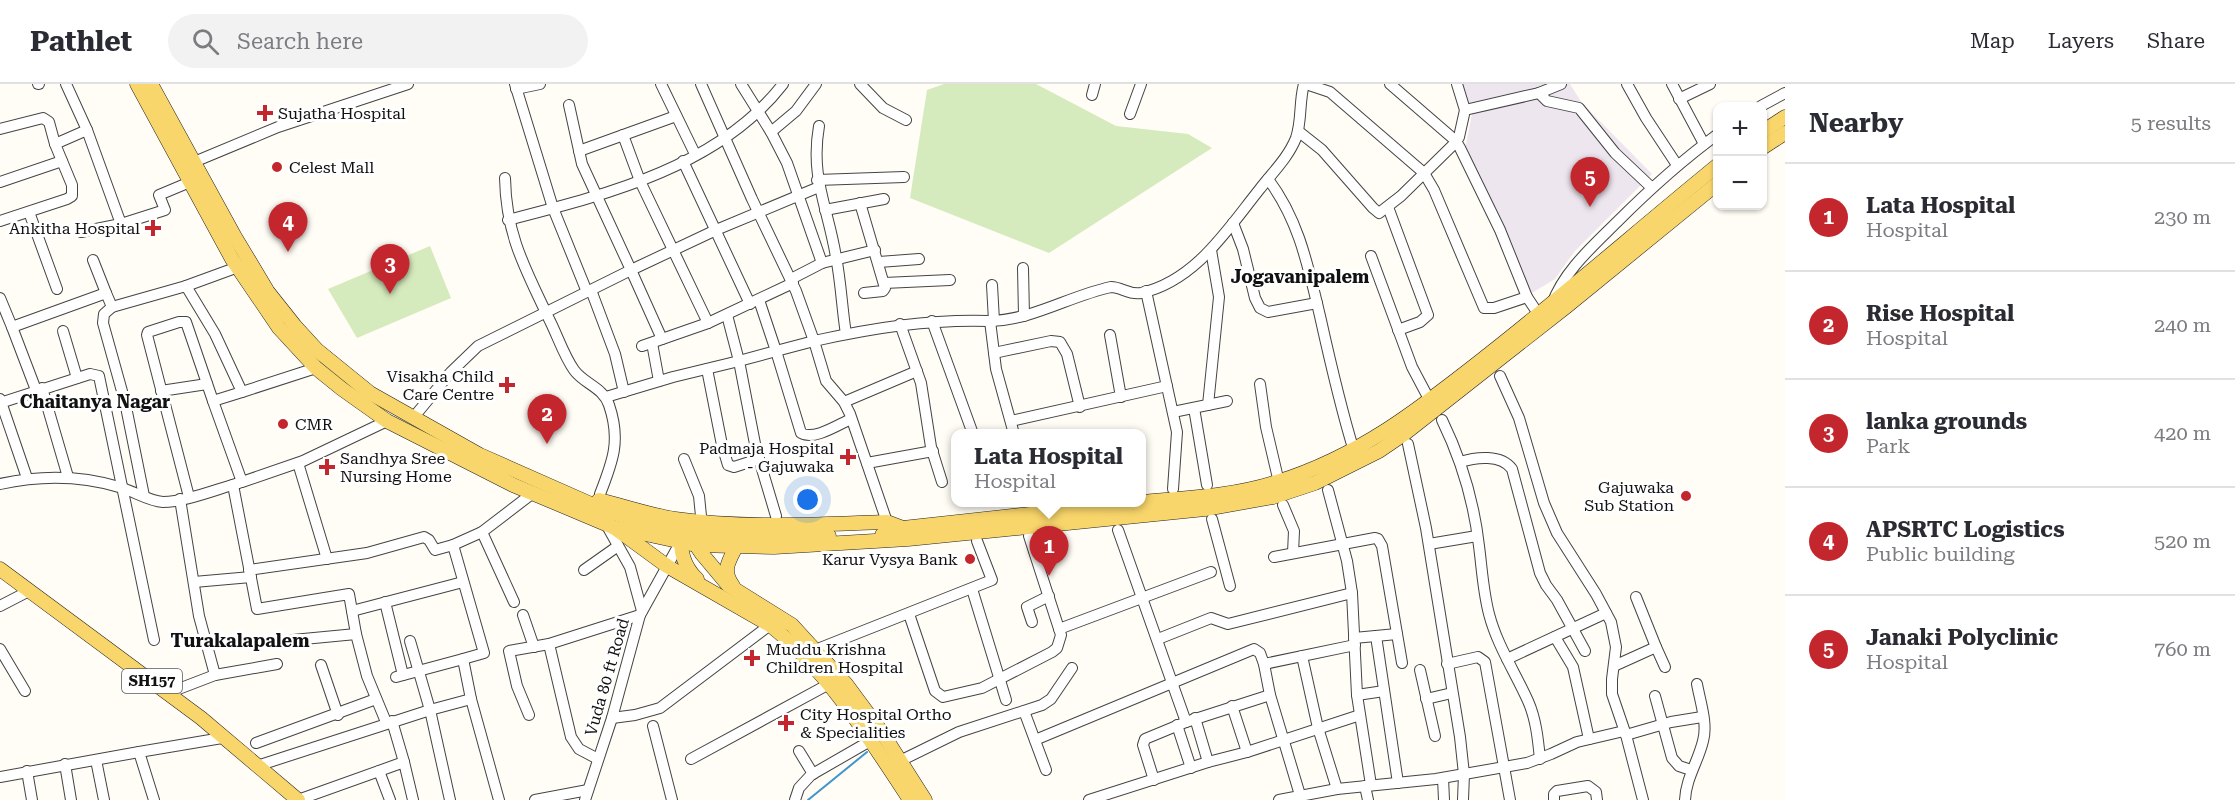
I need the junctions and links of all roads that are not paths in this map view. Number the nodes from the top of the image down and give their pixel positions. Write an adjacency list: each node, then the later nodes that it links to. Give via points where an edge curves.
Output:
1 (66, 84): 37 (street)
2 (137, 84): 61 (main road)
3 (152, 84): 52 (main road)
4 (408, 84): 22 (street)
5 (540, 84): 20 (street)
6 (663, 84): 31 (street)
7 (702, 84): 42 (street)
8 (741, 84): 29 (street)
9 (783, 84): 29 (street)
10 (816, 84): 39 (street, via 796,111)
11 (877, 84): 21 (street)
12 (1141, 84): 30 (street)
13 (1305, 84): 38 (street); 55 (street, via 1330,92)
14 (1390, 84): 44 (street)
15 (1457, 84): 28 (street)
16 (1561, 84): 23 (street)
17 (1628, 84): 53 (street)
18 (1672, 84): 25 (street)
19 (1710, 84): 25 (street)
20 (515, 87): 70 (street)
21 (864, 88): 33 (street, via 884,108)
22 (375, 89): 52 (street)
23 (1539, 93): 28 (street); 63 (street, via 1547,100 1579,108 1615,153)
24 (1785, 93): 26 (street)
25 (1679, 99): 46 (street)
26 (1767, 103)
27 (569, 105): 48 (street)
28 (1465, 110): 44 (street)
29 (758, 113): 39 (street); 42 (street)
30 (1130, 114)
31 (676, 116): 41 (street); 49 (street)
32 (1785, 117): 36 (main road)
33 (906, 120)
34 (819, 126): 62 (street, via 815,155)
35 (0, 129): 45 (street, via 42,118 49,122)
36 (1767, 129)
37 (87, 130): 45 (street); 77 (street)
38 (1298, 131): 58 (street); 69 (street, via 1322,150 1377,212)
39 (771, 132): 65 (street)
40 (1785, 133): 47 (main road)
41 (623, 135): 48 (street); 59 (street)
42 (724, 138): 49 (street); 73 (street)
43 (1713, 138): 46 (street)
44 (1456, 141): 55 (street); 102 (street, via 1500,230)
45 (56, 144): 50 (street)
46 (1704, 144): 53 (street)
47 (1767, 145)
48 (579, 151): 66 (street)
49 (695, 154): 51 (street)
50 (62, 161): 60 (street); 72 (street, via 72,185 72,196)
51 (683, 161): 59 (street); 78 (street)
52 (194, 162): 150 (main road, via 253,269 294,327 344,373 389,406)
53 (1677, 165): 63 (street)
54 (1713, 169): 106 (main road)
55 (1424, 173): 69 (street); 102 (street, via 1484,308)
56 (904, 177): 62 (street)
57 (505, 178): 74 (street)
58 (1268, 179): 76 (street); 105 (street, via 1296,227)
59 (640, 181): 66 (street); 80 (street)
60 (0, 182)
61 (190, 182): 77 (street, via 159,195 165,210); 89 (main road)
62 (818, 184): 65 (street); 71 (street)
63 (1651, 187): 106 (street, via 1575,266 1557,289)
64 (1713, 187): 192 (main road, via 1425,419 1379,452 1315,483 1273,497 1205,509)
65 (800, 195): 73 (street); 88 (street)
66 (596, 196): 70 (street); 91 (street)
67 (884, 199): 68 (street)
68 (860, 203): 71 (street); 81 (street)
69 (1388, 207): 117 (street, via 1428,315)
70 (553, 208): 74 (street); 98 (street)
71 (825, 210): 84 (street)
72 (29, 212): 75 (street); 97 (street)
73 (758, 212): 78 (street); 93 (street)
74 (508, 220): 108 (street)
75 (0, 221)
76 (1233, 223): 82 (street); 105 (street, via 1260,308 1268,312)
77 (121, 224): 79 (street)
78 (716, 230): 80 (street); 104 (street)
79 (81, 232)
80 (673, 250): 91 (street); 114 (street)
81 (875, 250): 84 (street); 87 (street)
82 (1211, 250): 99 (street, via 1189,270); 146 (street, via 1219,297)
83 (1371, 256): 117 (street)
84 (837, 259): 88 (street); 119 (street)
85 (919, 259): 87 (street)
86 (93, 260): 100 (street)
87 (879, 262): 94 (street)
88 (822, 263): 93 (street)
89 (238, 267): 96 (street); 126 (main road, via 279,328)
90 (1023, 268): 111 (street)
91 (631, 270): 98 (street); 122 (street)
92 (950, 280): 94 (street)
93 (792, 281): 104 (street); 121 (street)
94 (884, 283): 101 (street, via 885,290)
95 (992, 285): 113 (street)
96 (186, 286): 107 (street); 137 (street, via 215,334)
97 (57, 289)
98 (589, 291): 108 (street); 138 (street, via 611,342)
99 (1146, 291): 111 (street, via 1129,294 1111,287); 134 (street)
100 (106, 293): 107 (street); 116 (street)
101 (864, 293)
102 (1527, 297): 110 (street)
103 (0, 298): 116 (street)
104 (754, 302): 109 (street); 123 (street)
105 (1317, 303): 158 (street)
106 (1552, 304): 110 (main road)
107 (112, 307): 178 (street, via 104,314 103,323 127,411)
108 (546, 311): 139 (street, via 574,370); 150 (street, via 478,346)
109 (726, 315): 114 (street); 125 (street)
110 (1539, 315): 143 (main road)
111 (1024, 316): 113 (street)
112 (932, 321): 113 (street); 115 (street); 155 (street)
113 (992, 321): 124 (street)
114 (708, 323): 122 (street)
115 (900, 324): 119 (street); 128 (street)
116 (12, 327): 135 (street)
117 (1398, 330): 143 (street)
118 (63, 331): 130 (street)
119 (846, 334): 121 (street)
120 (1110, 335): 140 (street)
121 (814, 341): 123 (street); 145 (street, via 826,381)
122 (652, 343): 131 (street)
123 (776, 351): 125 (street); 151 (street, via 801,434 814,435)
124 (994, 353): 147 (street, via 1060,342); 154 (street)
125 (739, 362): 127 (street); 161 (street)
126 (316, 368): 137 (street); 153 (main road)
127 (707, 369): 131 (street); 161 (street, via 726,461 734,467)
128 (917, 371): 145 (street); 159 (street, via 925,395)
129 (1500, 376): 226 (street, via 1519,417 1544,503 1557,533)
130 (77, 378): 135 (street); 172 (street, via 94,374 101,379)
131 (659, 381): 138 (street)
132 (207, 384): 136 (street); 136 (street, via 185,321 147,333); 142 (street)
133 (1260, 384): 165 (street)
134 (1167, 386): 140 (street); 149 (street)
135 (39, 389): 144 (street); 166 (street)
136 (161, 391): 179 (street)
137 (242, 392): 142 (street)
138 (624, 392): 139 (street)
139 (606, 397): 177 (street, via 615,452)
140 (1122, 397): 147 (street)
141 (1227, 400): 146 (street)
142 (213, 401): 169 (street)
143 (1430, 401): 158 (main road)
144 (0, 402): 167 (street)
145 (844, 402): 151 (street)
146 (1208, 405): 148 (street)
147 (1080, 407): 154 (street)
148 (1194, 408): 149 (street); 171 (street)
149 (1173, 412): 173 (street, via 1177,439)
150 (413, 418): 176 (main road, via 480,456)
151 (851, 419): 164 (street)
152 (1442, 420): 162 (street)
153 (387, 421): 163 (street); 175 (main road)
154 (1011, 421): 156 (street)
155 (971, 429)
156 (1013, 429)
157 (1408, 444): 198 (street)
158 (1354, 451): 180 (main road, via 1253,489)
159 (933, 452): 164 (street); 168 (street)
160 (684, 459): 184 (street, via 699,496)
161 (759, 459): 185 (street)
162 (1460, 462): 194 (street); 231 (street, via 1484,458 1505,462 1512,469 1540,573)
163 (298, 463): 169 (street); 204 (street)
164 (867, 463): 187 (street)
165 (1276, 474)
166 (68, 477): 167 (street); 172 (street)
167 (27, 478): 170 (street)
168 (942, 482)
169 (238, 483): 179 (street); 209 (street)
170 (0, 484)
171 (1208, 485)
172 (121, 487): 178 (street); 238 (street)
173 (1173, 489)
174 (1328, 490): 197 (street)
175 (533, 493): 189 (main road); 191 (street)
176 (571, 494): 187 (main road, via 704,522 768,526); 188 (main road)
177 (600, 494)
178 (144, 496): 179 (street, via 161,502)
179 (185, 498): 210 (street)
180 (1146, 501)
181 (1283, 506): 202 (street, via 1294,531)
182 (1053, 507): 183 (main road)
183 (1035, 508): 192 (main road)
184 (701, 516)
185 (776, 516)
186 (1212, 519): 212 (street)
187 (887, 522): 192 (main road)
188 (636, 525): 189 (main road); 195 (main road)
189 (610, 526): 200 (street); 205 (main road)
190 (1118, 530): 219 (street)
191 (482, 532): 199 (street); 221 (street)
192 (910, 535): 195 (main road); 201 (main road, via 801,546)
193 (1029, 536): 218 (street)
194 (1477, 536): 198 (street); 250 (street, via 1489,615)
195 (689, 538): 201 (main road); 205 (street, Vuda 80 ft Road); 214 (main road, via 683,559 689,571); 216 (main road, via 716,574)
196 (977, 541): 213 (street, via 992,580)
197 (1342, 544): 202 (street); 217 (street); 234 (street, via 1375,538 1381,543)
198 (1429, 544): 254 (street)
199 (453, 545): 204 (street, via 435,550 424,537); 211 (street)
200 (618, 546): 207 (street); 225 (street, via 630,567)
201 (736, 547): 216 (main road, via 726,569)
202 (1293, 553): 203 (street)
203 (1274, 557)
204 (327, 559): 209 (street)
205 (668, 566): 214 (main road); 225 (street, Vuda 80 ft Road)
206 (0, 569): 215 (main road, SH157)
207 (584, 570)
208 (1210, 572): 219 (street)
209 (250, 573): 210 (street); 224 (street, via 257,609 350,594)
210 (194, 582): 261 (street)
211 (463, 582): 222 (street); 249 (street, via 484,653)
212 (1230, 586)
213 (972, 589): 227 (street); 262 (street)
214 (710, 590): 230 (main road)
215 (29, 591): 223 (street); 268 (main road, SH157)
216 (736, 591): 246 (main road, via 784,619)
217 (1352, 593): 237 (street, via 1228,624 1211,618); 241 (street)
218 (1049, 596): 229 (street, via 1027,607); 232 (street)
219 (1143, 597): 232 (street); 237 (street)
220 (1636, 597): 244 (street)
221 (514, 602)
222 (385, 603): 224 (street); 260 (street, via 400,676)
223 (0, 606)
224 (352, 611): 233 (street)
225 (641, 613): 242 (street); 284 (street, Vuda 80 ft Road)
226 (1606, 613): 231 (street); 256 (street, via 1616,647)
227 (909, 614): 246 (street); 262 (street, via 938,695 970,692)
228 (523, 615): 243 (street)
229 (1032, 622)
230 (770, 625): 264 (main road); 284 (street, via 660,708)
231 (1573, 628): 236 (street); 247 (street)
232 (1059, 629): 262 (street, via 1060,642 1052,652)
233 (356, 634): 239 (street); 273 (street)
234 (1397, 634): 235 (street); 251 (street)
235 (1376, 636): 241 (street); 266 (street)
236 (1555, 637): 250 (street); 294 (street, via 1573,667)
237 (1158, 639): 263 (street)
238 (154, 640)
239 (293, 640)
240 (410, 641): 260 (street)
241 (1354, 641): 248 (street); 271 (street)
242 (549, 644): 243 (street); 301 (street, via 571,737 579,748)
243 (534, 647): 281 (street, via 509,651)
244 (1656, 647): 256 (street); 257 (street)
245 (0, 649): 267 (street)
246 (815, 650): 293 (main road, via 846,684)
247 (1585, 651)
248 (1302, 656): 253 (street); 289 (street)
249 (463, 659): 260 (street); 274 (street)
250 (1507, 659): 303 (street, via 1531,709)
251 (1402, 663)
252 (277, 664): 261 (street)
253 (1263, 664): 263 (street, via 1260,653 1254,649); 270 (street)
254 (1448, 664): 269 (street); 310 (street, via 1478,657 1485,662)
255 (321, 665): 280 (street)
256 (1614, 666): 290 (street, via 1612,694)
257 (1665, 667)
258 (1072, 668): 279 (street, via 1047,702)
259 (1420, 670): 275 (street)
260 (419, 671): 278 (street)
261 (215, 675): 268 (street)
262 (1000, 679): 276 (street)
263 (1173, 683): 286 (street); 295 (street)
264 (829, 684): 293 (main road); 302 (street)
265 (1697, 684): 283 (street)
266 (1384, 691): 271 (street); 321 (street)
267 (25, 692)
268 (168, 693): 292 (main road, SH157)
269 (1452, 693): 275 (street); 317 (street)
270 (1270, 695): 277 (street); 296 (street)
271 (1358, 695): 282 (street)
272 (1655, 696): 287 (street)
273 (376, 699): 280 (street); 285 (street)
274 (471, 699): 278 (street); 334 (street)
275 (1426, 699): 291 (street)
276 (1006, 700)
277 (1232, 706): 286 (street); 300 (street)
278 (430, 710): 285 (street); 333 (street)
279 (1024, 711): 295 (street); 305 (street, via 959,732)
280 (338, 715): 297 (street)
281 (529, 715)
282 (1360, 715): 289 (street); 322 (street)
283 (1702, 717): 287 (street); 315 (street, via 1704,740)
284 (612, 718): 301 (street, Vuda 80 ft Road)
285 (389, 722): 306 (street); 309 (street)
286 (1186, 722): 307 (street); 311 (street); 320 (street, via 1145,739 1143,745)
287 (1663, 724): 290 (street); 315 (street, via 1674,761)
288 (653, 726): 336 (street)
289 (1318, 728): 296 (street); 323 (street)
290 (1625, 733): 294 (street); 348 (street)
291 (1435, 736)
292 (222, 738): 299 (street); 309 (main road, SH157)
293 (877, 738): 305 (main road); 316 (street); 338 (main road)
294 (1589, 739): 303 (street)
295 (1035, 740): 312 (street)
296 (1283, 740): 300 (street); 325 (street)
297 (256, 743)
298 (799, 751): 316 (street)
299 (139, 752): 304 (street); 329 (street)
300 (1246, 752): 307 (street)
301 (598, 759): 324 (street, Vuda 80 ft Road)
302 (691, 759)
303 (1540, 759): 310 (street)
304 (96, 760): 308 (street); 328 (street)
305 (900, 761): 339 (main road)
306 (404, 762): 314 (street); 332 (street)
307 (1208, 762): 311 (street)
308 (65, 764): 313 (street); 327 (street)
309 (257, 766): 330 (main road, SH157)
310 (1502, 766): 317 (street); 345 (street)
311 (1191, 768): 320 (street)
312 (1046, 770)
313 (27, 771): 318 (street); 326 (street)
314 (379, 771): 330 (street); 331 (street)
315 (1691, 771): 349 (street)
316 (813, 774): 337 (street, via 804,780)
317 (1464, 774): 319 (street); 344 (street)
318 (0, 777)
319 (1443, 778): 321 (street); 343 (street)
320 (1154, 780): 340 (street)
321 (1398, 783): 322 (street)
322 (1368, 786): 323 (street); 342 (street)
323 (1337, 789): 325 (street)
324 (587, 795): 335 (street)
325 (1300, 795): 341 (street)
326 (32, 800)
327 (71, 800)
328 (104, 800)
329 (154, 800)
330 (298, 800)
331 (390, 800)
332 (413, 800)
333 (450, 800)
334 (499, 800)
335 (535, 800)
336 (672, 800)
337 (795, 800)
338 (910, 800)
339 (925, 800)
340 (1089, 800)
341 (1279, 800)
342 (1368, 800)
343 (1444, 800)
344 (1463, 800)
345 (1510, 800)
346 (1554, 800): 347 (street, via 1557,790 1588,786 1596,792)
347 (1597, 800)
348 (1643, 800)
349 (1685, 800)

